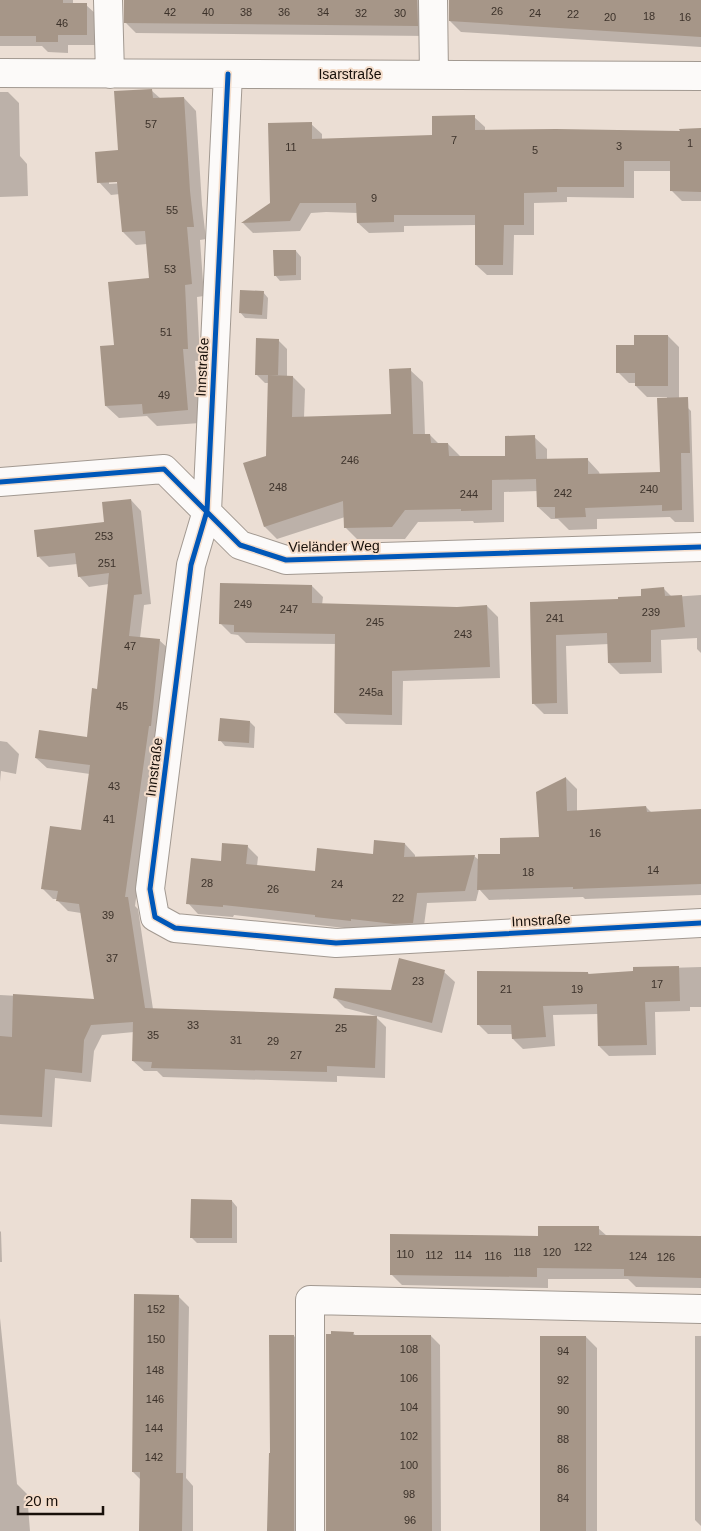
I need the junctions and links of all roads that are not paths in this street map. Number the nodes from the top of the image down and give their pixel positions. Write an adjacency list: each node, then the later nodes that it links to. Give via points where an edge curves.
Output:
1 (108, 0): 4 (street)
2 (433, 0): 6 (street)
3 (0, 73): 4 (street, Isarstraße)
4 (110, 74): 5 (street, Isarstraße)
5 (228, 74): 6 (street, Isarstraße); 9 (street, Innstraße)
6 (434, 75): 7 (street, Isarstraße)
7 (701, 76)
8 (0, 482): 9 (street, Vieländer Weg, via 164,470)
9 (207, 511): 10 (street, Vieländer Weg, via 240,545 286,560); 11 (street, Innstraße, via 191,564 150,889 156,917 175,928 336,943)
10 (701, 547)
11 (701, 923)
12 (701, 1309): 13 (street, via 310,1300)
13 (310, 1531)

